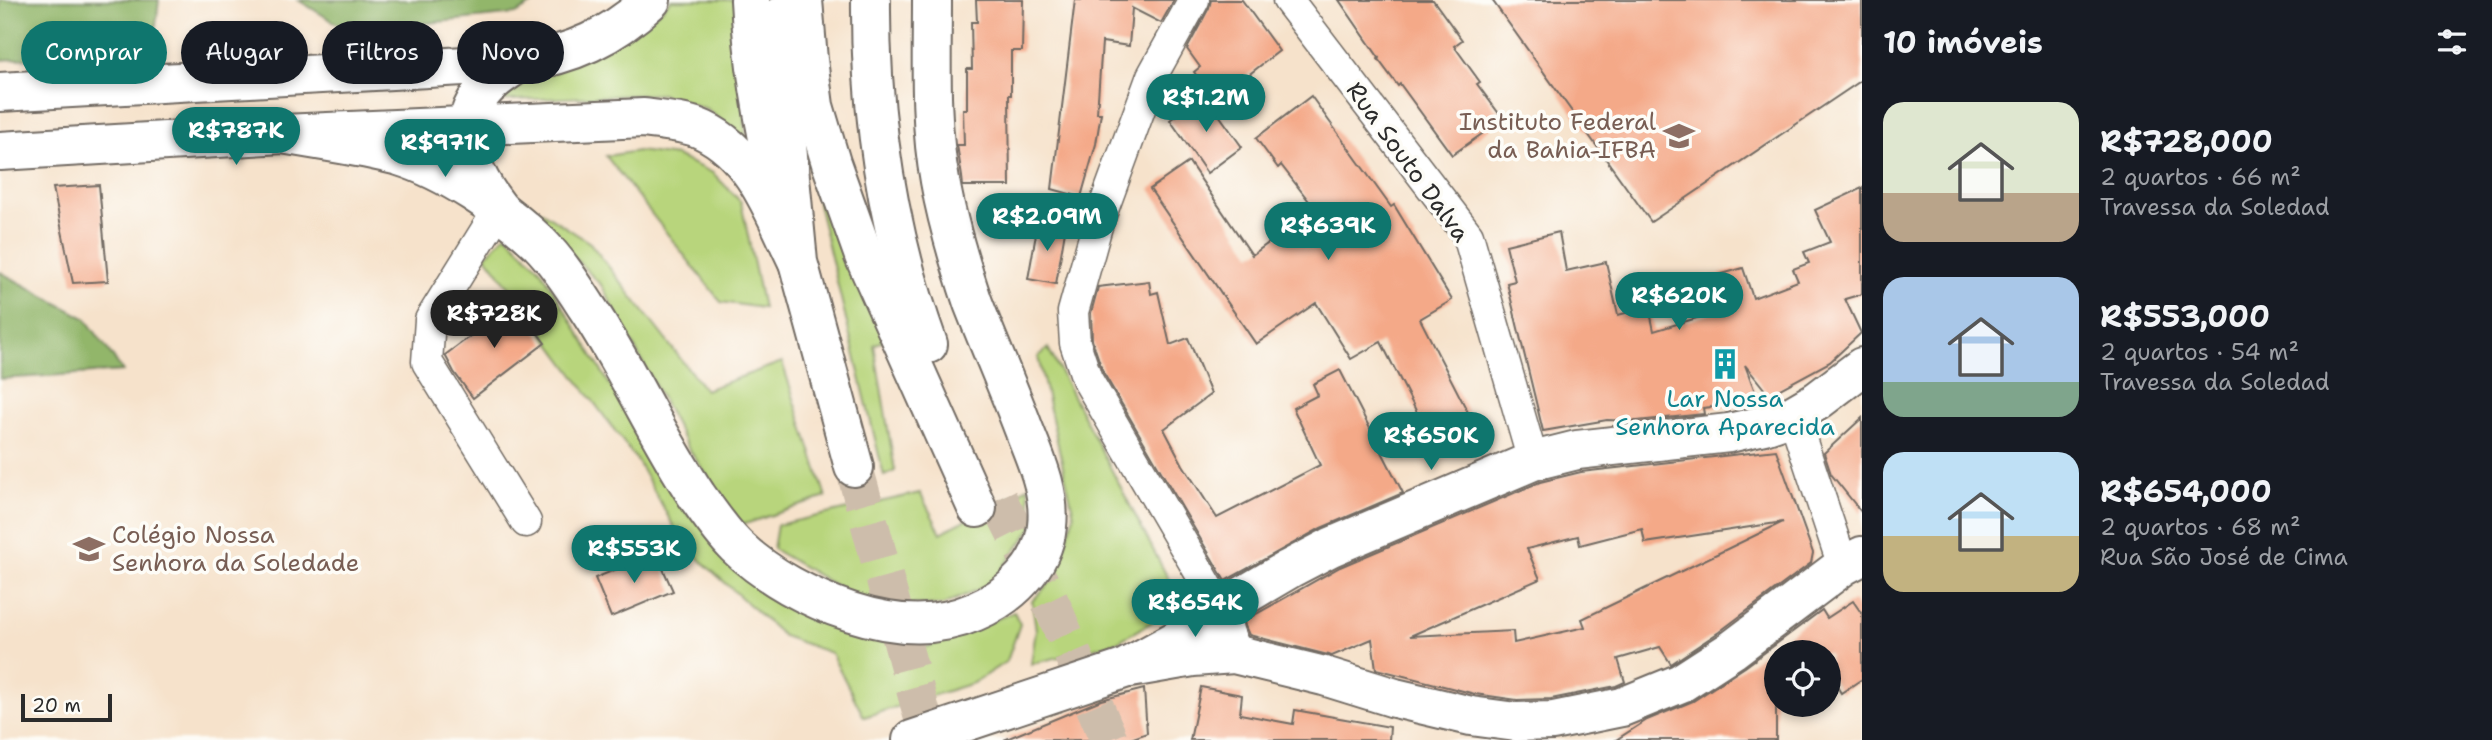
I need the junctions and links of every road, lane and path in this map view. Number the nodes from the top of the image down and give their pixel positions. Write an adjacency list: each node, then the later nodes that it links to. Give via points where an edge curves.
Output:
1 (651, 0): 10 (main road, via 617,28)
2 (750, 0): 19 (main road, via 763,120)
3 (780, 0): 19 (main road, via 782,103)
4 (803, 0): 18 (main road, via 814,106)
5 (826, 0): 18 (main road, via 829,71)
6 (871, 0): 18 (main road, via 878,138 889,213 914,305 988,503 864,256)
7 (932, 0): 17 (main road, via 933,125 940,182 973,302 1044,484 1047,526 1042,546 1032,566 992,604 942,622 874,620 830,606 782,580 737,547 682,474 603,330 570,282 541,244)
8 (1194, 0): 26 (street, via 1152,76 1097,226 1073,313 1075,342 1087,379)
9 (1287, 0): 22 (street, Rua Souto Dalva, via 1468,235)
10 (564, 53)
11 (457, 66): 13 (main road)
12 (489, 84): 14 (main road, via 471,110)
13 (0, 92)
14 (469, 126): 15 (main road); 17 (main road, via 471,164); 19 (main road, via 644,118 702,130 744,162 763,189)
15 (283, 134): 16 (main road); 17 (main road, via 400,157 449,178)
16 (0, 150)
17 (499, 209): 24 (street, via 430,320 427,362)
18 (852, 218)
19 (798, 262): 23 (main road)
20 (1862, 367): 21 (main road)
21 (1793, 415): 22 (main road, via 1730,433 1577,450); 25 (street)
22 (1532, 461): 26 (main road, via 1331,547)
23 (854, 467)
24 (526, 522)
25 (1852, 561): 27 (main road, via 1681,683 1622,707 1553,721 1471,716)
26 (1222, 609): 27 (main road, via 1221,622); 28 (main road)
27 (1234, 654): 28 (main road)
28 (1124, 669): 29 (main road)
29 (914, 740)

